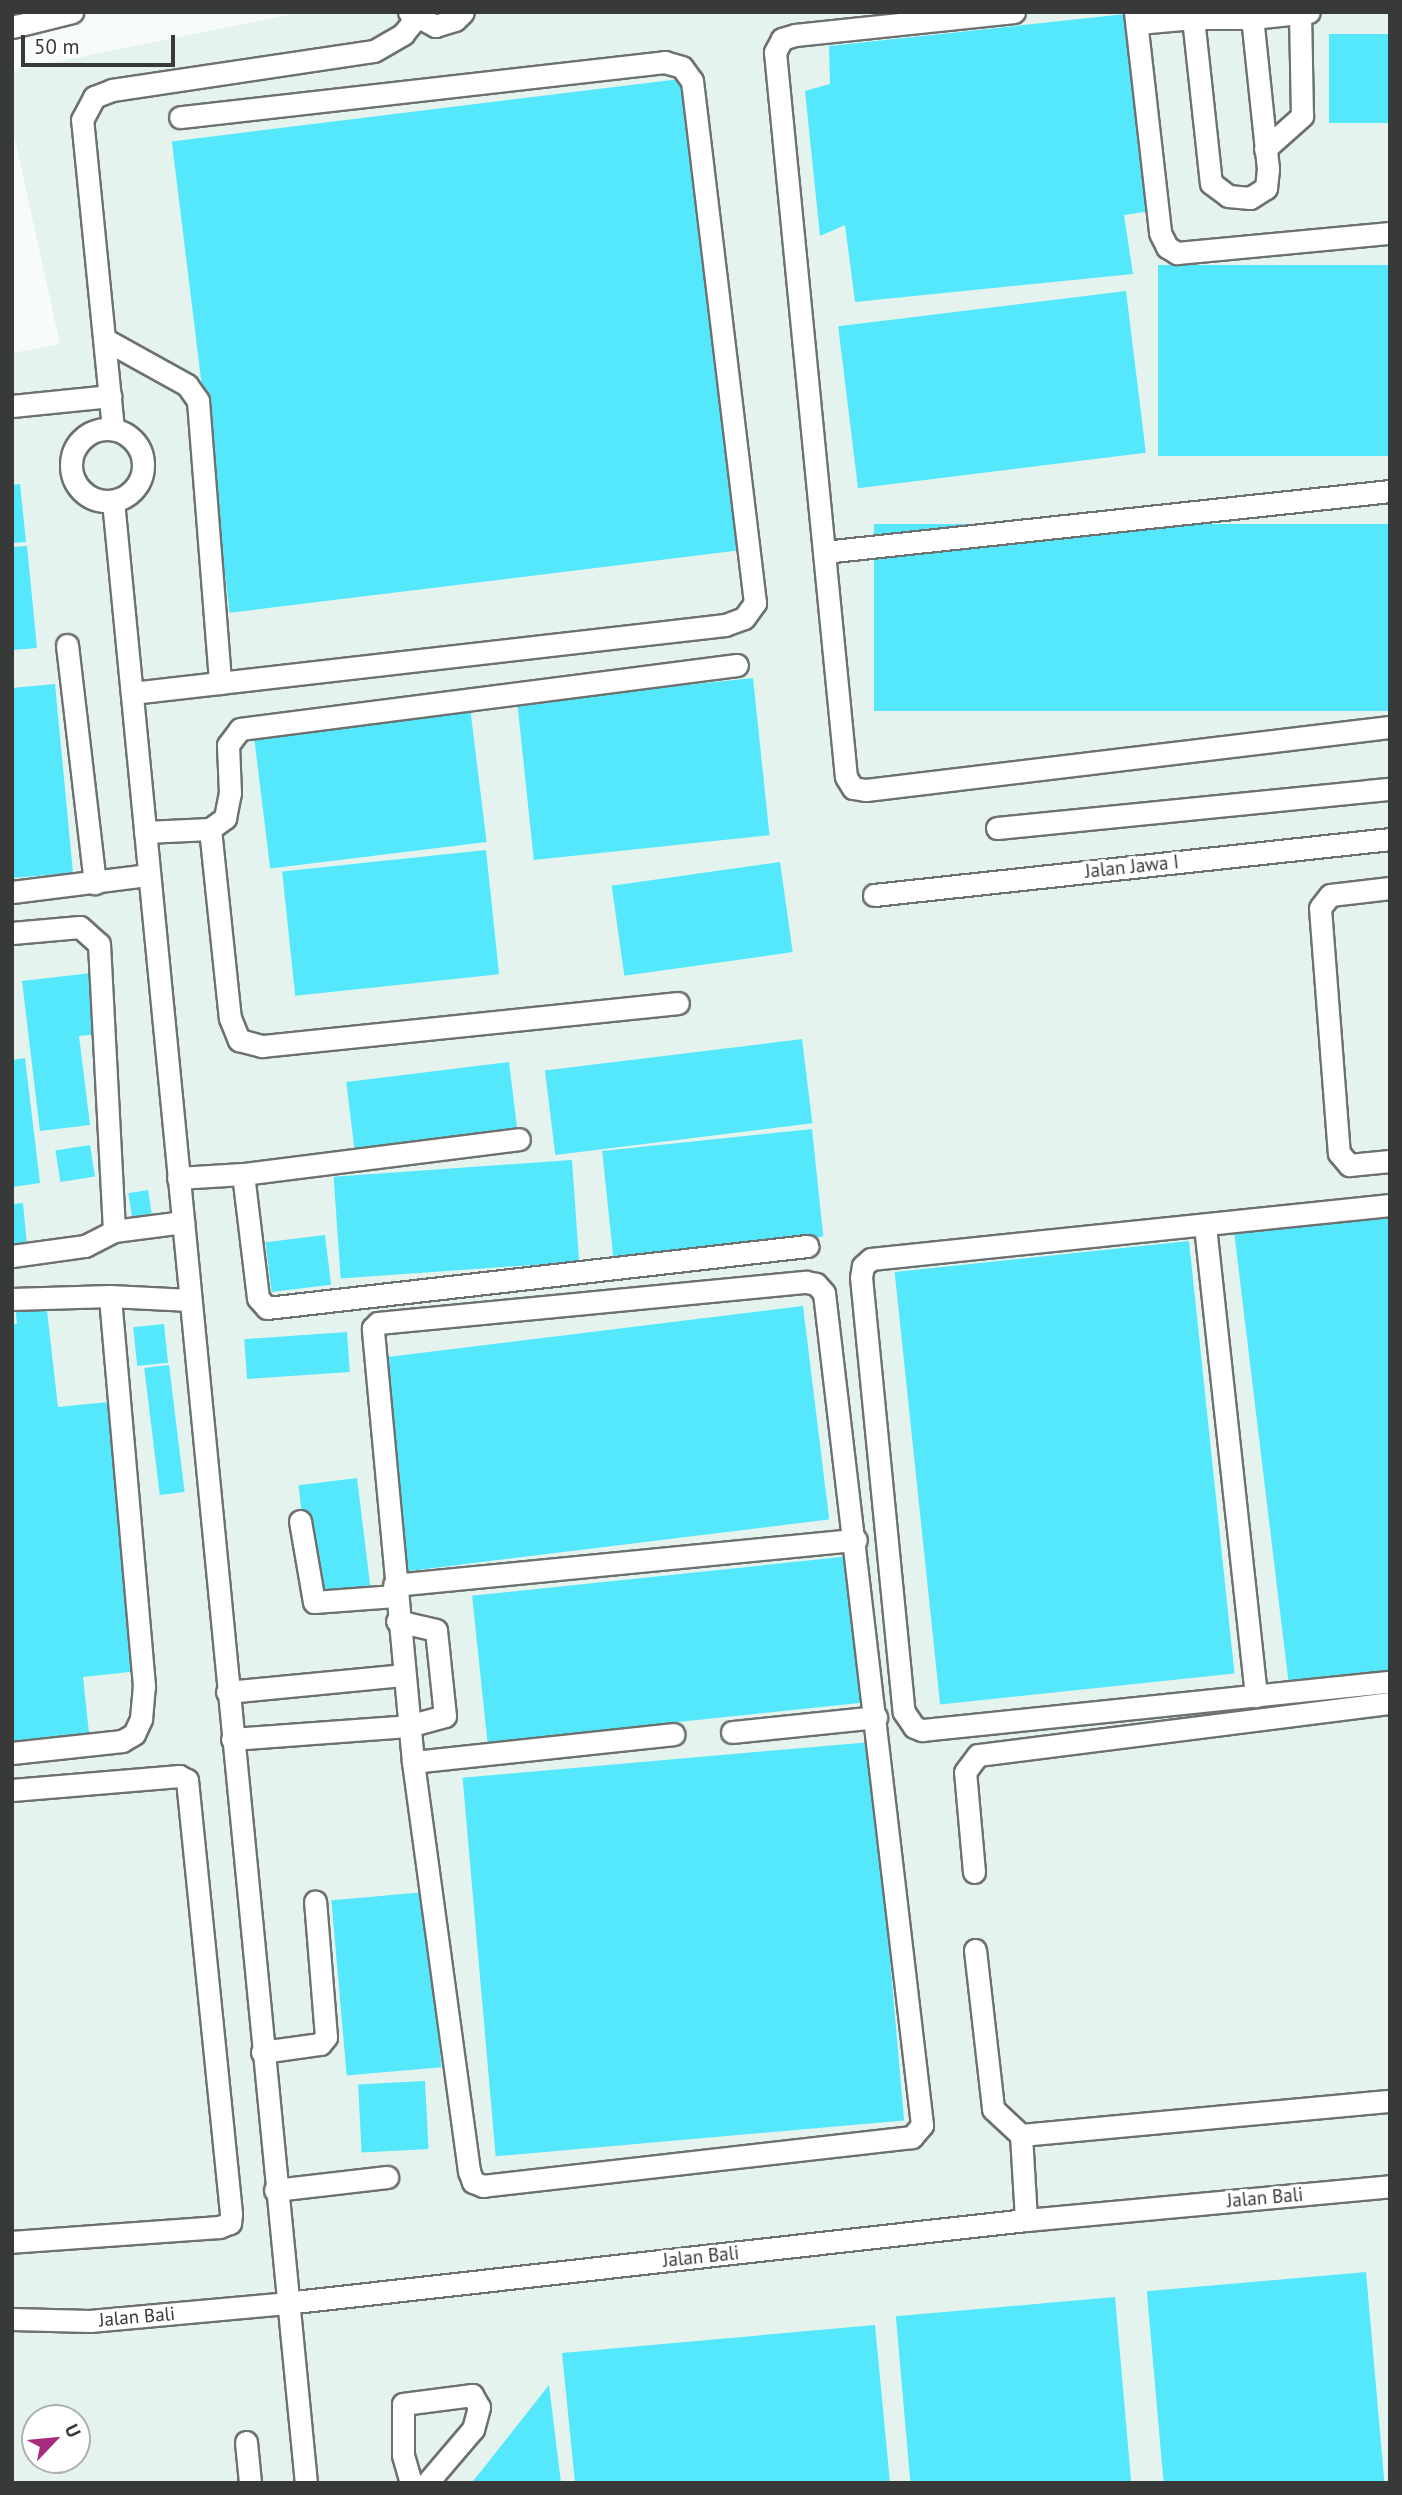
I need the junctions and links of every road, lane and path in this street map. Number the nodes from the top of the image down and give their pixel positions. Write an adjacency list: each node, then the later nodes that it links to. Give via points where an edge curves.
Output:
1 (72, 12): 6 (street)
2 (463, 12): 5 (street, via 455,20 435,26)
3 (1014, 12): 20 (street, via 795,35 782,39 775,52)
4 (1304, 13): 9 (street); 12 (street, via 1302,116)
5 (412, 15): 14 (street, via 403,34 374,51 112,90 93,97 82,120)
6 (37, 16): 10 (street)
7 (1137, 18): 8 (street); 13 (street, via 1160,233 1167,247 1177,253)
8 (1193, 18): 9 (street); 12 (street, via 1212,183 1228,196 1259,196 1266,188)
9 (1252, 18): 12 (street)
10 (12, 27)
11 (180, 117): 23 (street, via 665,62 682,67 692,81 755,603 744,618 725,625)
12 (1265, 149)
13 (1390, 233)
14 (104, 339): 15 (street); 23 (street, via 187,385 198,401)
15 (110, 396): 16 (street); 17 (street)
16 (12, 406)
17 (113, 429): 19 (street, via 137,446 143,469 133,490); 19 (street, via 82,439 74,449 72,475 88,496)
18 (1390, 491): 20 (street)
19 (113, 501): 24 (street)
20 (824, 552): 25 (street, via 846,777 853,788)
21 (66, 645): 32 (street)
22 (737, 665): 28 (street, via 240,729 228,746 230,793 225,818)
23 (220, 683): 24 (street)
24 (132, 693): 29 (street)
25 (1390, 727)
26 (1390, 789): 27 (street)
27 (997, 828)
28 (210, 829): 29 (street); 37 (street, via 230,1018 239,1040 262,1045)
29 (145, 832): 31 (street)
30 (1390, 839): 35 (street, Jalan Jawa I)
31 (149, 875): 32 (street); 41 (street)
32 (95, 883): 34 (street)
33 (1390, 888): 39 (street, via 1330,895 1320,908 1339,1153 1349,1165)
34 (12, 892)
35 (874, 895)
36 (12, 933): 45 (street, via 80,927 99,944)
37 (678, 1003)
38 (519, 1139): 40 (street)
39 (1390, 1161)
40 (243, 1174): 41 (street); 46 (street, via 258,1298 267,1308)
41 (178, 1178): 43 (street)
42 (1390, 1205): 44 (street)
43 (183, 1222): 45 (street); 50 (street)
44 (1205, 1226): 58 (street); 58 (street, via 871,1259 863,1266 904,1712 908,1721 922,1730)
45 (114, 1231): 47 (street, via 85,1246)
46 (807, 1246)
47 (12, 1256)
48 (110, 1296): 49 (street); 50 (street); 65 (street, via 144,1686 141,1719 134,1734 122,1741)
49 (12, 1299)
50 (190, 1300): 57 (street)
51 (300, 1521): 53 (street, via 314,1602)
52 (856, 1540): 53 (street); 53 (street, via 824,1293 816,1284 392,1322 375,1325 372,1336); 60 (street)
53 (395, 1591): 54 (street)
54 (397, 1621): 55 (street); 61 (street, via 436,1630 447,1712 440,1720)
55 (402, 1675): 57 (street); 61 (street)
56 (1390, 1682): 58 (street)
57 (227, 1692): 64 (street)
58 (1256, 1696)
59 (1390, 1703): 68 (street, via 978,1755 965,1772)
60 (876, 1717): 62 (street); 66 (street, via 922,2125 918,2132 912,2137 483,2186 473,2182 469,2171)
61 (408, 1726): 64 (street); 66 (street)
62 (732, 1732)
63 (673, 1734): 66 (street)
64 (232, 1739): 71 (street)
65 (12, 1754)
66 (413, 1762)
67 (12, 1790): 78 (street, via 179,1776 187,1780 231,2214 230,2222 219,2227)
68 (974, 1871)
69 (315, 1901): 71 (street, via 326,2037 320,2044)
70 (975, 1950): 73 (street, via 993,2109)
71 (262, 2052): 76 (street)
72 (1390, 2101): 73 (street)
73 (1021, 2135): 77 (street)
74 (387, 2177): 76 (street)
75 (1390, 2186): 77 (street, Jalan Bali)
76 (275, 2190): 79 (street)
77 (1025, 2214): 79 (street, Jalan Bali)
78 (12, 2242)
79 (286, 2303): 80 (street, Jalan Bali, via 90,2321); 83 (street)
80 (12, 2319)
81 (246, 2442): 82 (street)
82 (250, 2483)
83 (306, 2483)
84 (411, 2483): 85 (street, via 403,2455 403,2404 472,2395 479,2407 473,2429)
85 (427, 2483)

